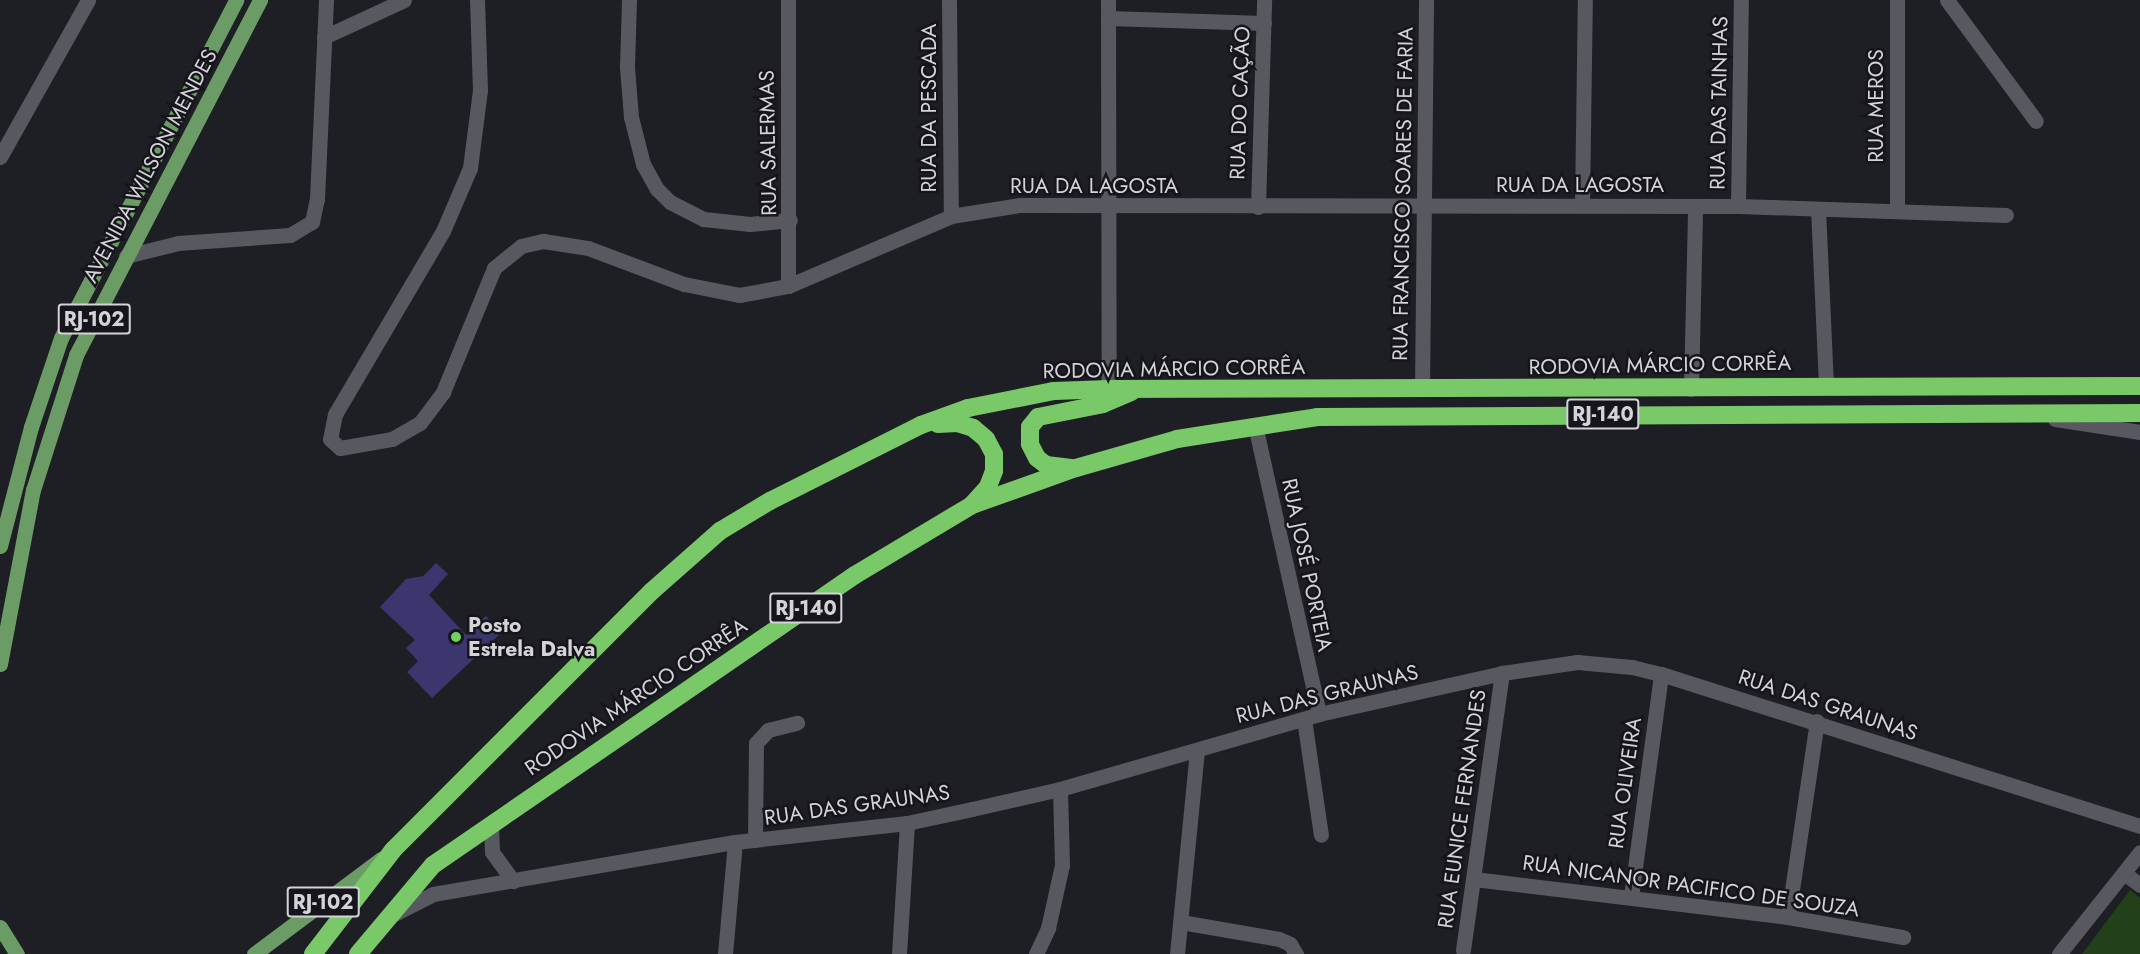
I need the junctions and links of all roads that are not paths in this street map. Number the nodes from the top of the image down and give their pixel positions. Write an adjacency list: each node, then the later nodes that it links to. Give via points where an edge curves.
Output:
1 (88, 0): 21 (street)
2 (236, 0): 48 (main road, AVENIDA WILSON MENDES / RJ-102, via 61,338 31,427)
3 (260, 0): 33 (main road, AVENIDA WILSON MENDES / RJ-102)
4 (326, 0): 19 (street)
5 (404, 0): 19 (street)
6 (477, 0): 34 (street, RUA DA LAGOSTA, via 480,90 467,177 453,213 334,414 329,434 334,446 350,448 392,438 420,423 443,392 494,268 521,246 543,242 588,248 684,284 728,295)
7 (629, 0): 32 (street, via 627,67 631,117 643,164 657,189 670,202 704,219 750,224)
8 (788, 0): 32 (street, RUA SALERMAS)
9 (949, 0): 31 (street, RUA DA PESCADA)
10 (1108, 0): 17 (street)
11 (1264, 0): 18 (street, RUA DO CAÇÃO)
12 (1426, 0): 27 (street, RUA FRANCISCO SOARES DE FARIA)
13 (1584, 0): 22 (street)
14 (1741, 0): 24 (street, RUA DAS TAINHAS)
15 (1897, 0): 29 (street, RUA MEROS)
16 (1947, 0): 20 (street)
17 (1108, 18): 18 (street); 25 (street)
18 (1264, 23): 26 (street, RUA DO CAÇÃO)
19 (324, 37): 33 (street, via 317,199 308,227 290,235 178,243)
20 (2036, 121)
21 (0, 157)
22 (1582, 204): 23 (street, RUA DA LAGOSTA); 27 (street, RUA DA LAGOSTA)
23 (1695, 206): 24 (street, RUA DA LAGOSTA); 40 (street)
24 (1738, 206): 28 (street, RUA DA LAGOSTA)
25 (1108, 207): 26 (street, RUA DA LAGOSTA); 31 (street, RUA DA LAGOSTA, via 1020,206); 39 (street)
26 (1258, 207): 27 (street, RUA DA LAGOSTA)
27 (1424, 207): 38 (street, RUA FRANCISCO SOARES DE FARIA)
28 (1818, 209): 29 (street, RUA DA LAGOSTA); 35 (street)
29 (1897, 211): 30 (street, RUA DA LAGOSTA)
30 (2006, 215)
31 (951, 216): 34 (street, RUA DA LAGOSTA)
32 (790, 220): 34 (street, RUA SALERMAS)
33 (126, 256): 49 (main road, AVENIDA WILSON MENDES / RJ-102, via 76,355 51,425 33,490)
34 (788, 286)
35 (1826, 386): 36 (highway, RODOVIA MÁRCIO CORRÊA / RJ-140); 40 (highway, RODOVIA MÁRCIO CORRÊA / RJ-140)
36 (2140, 386)
37 (1138, 388): 38 (highway, RODOVIA MÁRCIO CORRÊA / RJ-140); 39 (highway, RODOVIA MÁRCIO CORRÊA / RJ-140); 46 (highway, via 1103,404 1038,417 1030,427 1030,444 1037,458 1046,465)
38 (1422, 388): 40 (highway, RODOVIA MÁRCIO CORRÊA / RJ-140)
39 (1109, 389): 43 (highway, RODOVIA MÁRCIO CORRÊA / RJ-140, via 1044,393 968,408)
40 (1691, 389)
41 (2140, 413): 42 (highway, RODOVIA MÁRCIO CORRÊA / RJ-140)
42 (2017, 414): 44 (highway, RODOVIA MÁRCIO CORRÊA / RJ-140, via 1418,415 1317,417); 45 (street)
43 (921, 425): 47 (highway, via 957,423 973,428 986,439 994,454 994,471 988,487); 63 (highway, RODOVIA MÁRCIO CORRÊA / RJ-140, via 770,501 720,531 652,591)
44 (1255, 425): 46 (highway, RODOVIA MÁRCIO CORRÊA / RJ-140, via 1177,439); 52 (street, RUA JOSÉ PORTEIA)
45 (2140, 432)
46 (1076, 468): 47 (highway, RODOVIA MÁRCIO CORRÊA / RJ-140)
47 (972, 506): 58 (highway, RODOVIA MÁRCIO CORRÊA / RJ-140, via 855,575)
48 (0, 546)
49 (0, 664)
50 (1502, 673): 51 (street, RUA DAS GRAUNAS, via 1578,662); 52 (street, RUA DAS GRAUNAS); 66 (street, RUA EUNICE FERNANDES)
51 (1662, 674): 53 (street, RUA DAS GRAUNAS); 69 (street, RUA OLIVEIRA)
52 (1311, 717): 55 (street, RUA DAS GRAUNAS); 60 (street, RUA JOSÉ PORTEIA)
53 (1817, 721): 59 (street, RUA DAS GRAUNAS, via 1969,774); 71 (street)
54 (797, 723): 61 (street, via 768,730 756,743)
55 (1197, 750): 56 (street, RUA DAS GRAUNAS); 72 (street)
56 (1060, 789): 57 (street, RUA DAS GRAUNAS); 82 (street, via 1062,865 1048,928)
57 (907, 823): 61 (street, RUA DAS GRAUNAS); 81 (street)
58 (491, 824): 67 (street, via 492,852); 70 (highway, RODOVIA MÁRCIO CORRÊA / RJ-140, via 433,865)
59 (2140, 826)
60 (1321, 835)
61 (755, 840): 62 (street, RUA DAS GRAUNAS)
62 (735, 842): 67 (street, RUA DAS GRAUNAS); 80 (street)
63 (393, 850): 77 (main road, RJ-102); 78 (highway, RODOVIA MÁRCIO CORRÊA / RJ-140)
64 (2140, 852): 65 (street)
65 (2124, 873): 68 (street); 85 (street)
66 (1474, 879): 69 (street, RUA NICANOR PACIFICO DE SOUZA); 75 (street, RUA EUNICE FERNANDES)
67 (513, 881): 70 (street, RUA DAS GRAUNAS, via 433,894)
68 (2140, 885)
69 (1631, 897): 71 (street, RUA NICANOR PACIFICO DE SOUZA)
70 (387, 917): 79 (highway, RODOVIA MÁRCIO CORRÊA / RJ-140)
71 (1788, 917): 74 (street, RUA NICANOR PACIFICO DE SOUZA)
72 (1181, 922): 83 (street); 84 (street, via 1279,939 1290,944)
73 (0, 927): 76 (main road)
74 (1903, 937)
75 (1463, 950)
76 (17, 954)
77 (254, 954)
78 (313, 954)
79 (358, 954)
80 (725, 954)
81 (899, 954)
82 (1036, 954)
83 (1177, 954)
84 (1296, 954)
85 (2059, 954)

